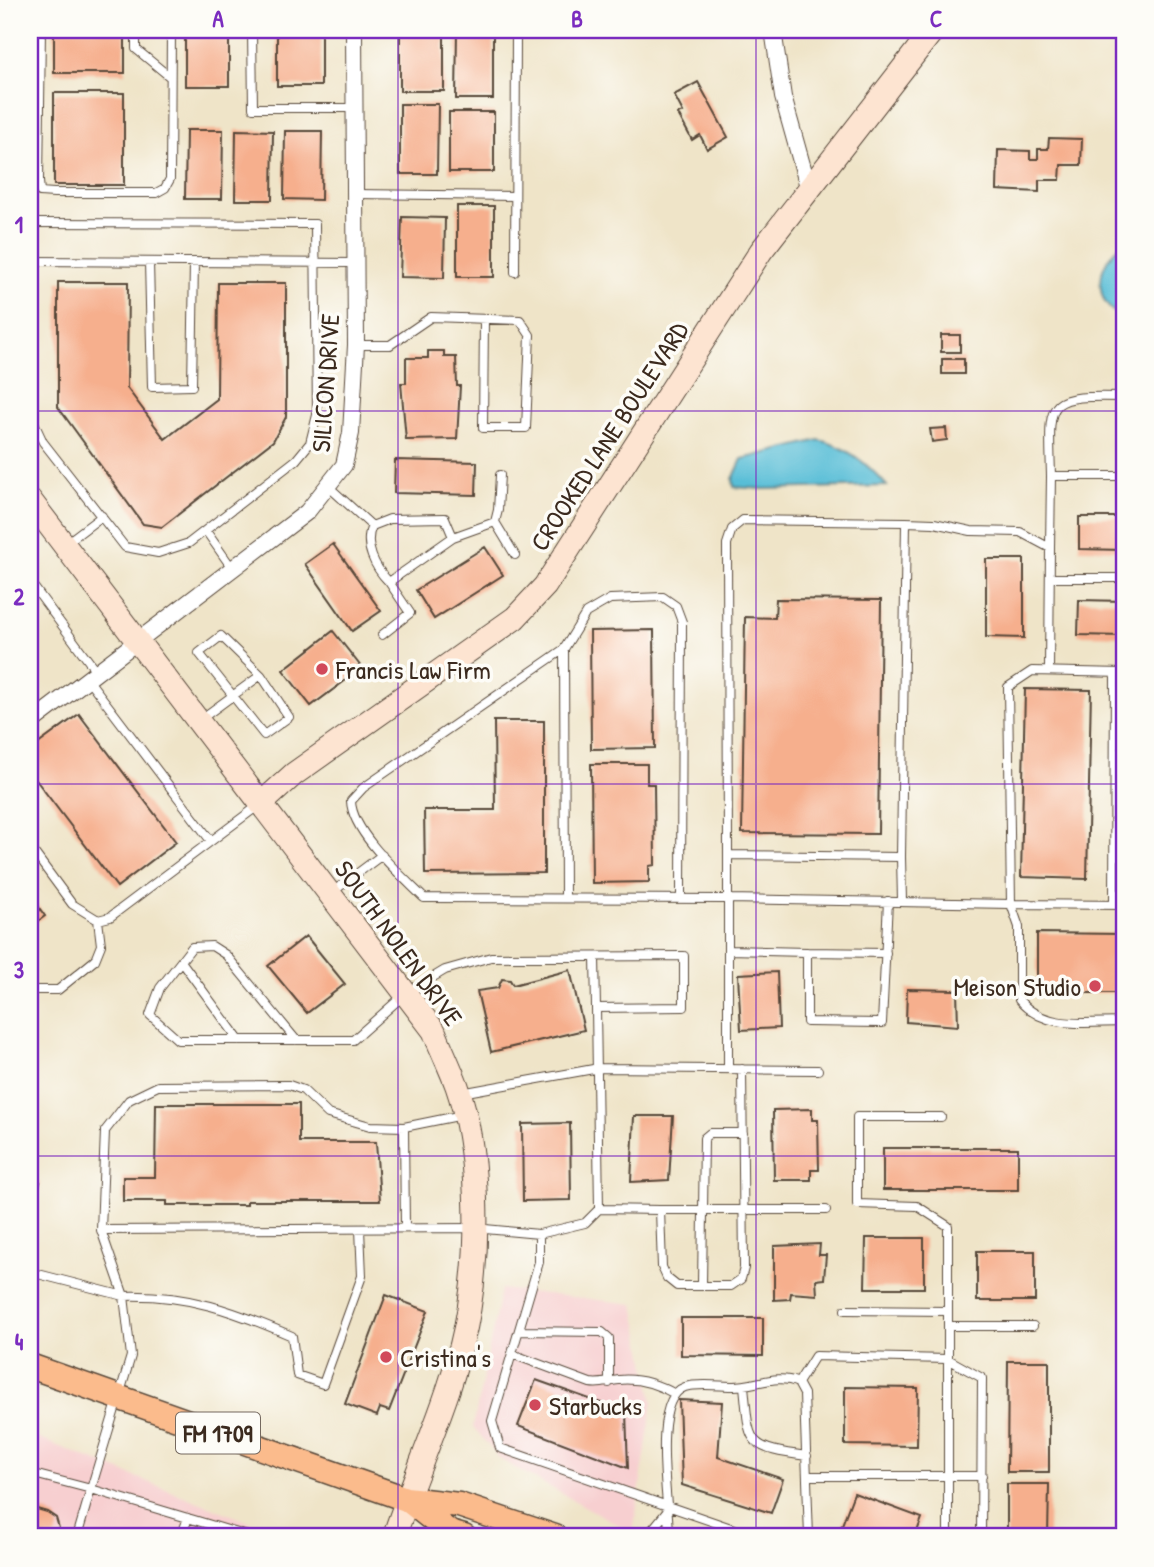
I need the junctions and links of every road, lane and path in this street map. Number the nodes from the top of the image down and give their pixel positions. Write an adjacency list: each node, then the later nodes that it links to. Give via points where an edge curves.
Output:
1 (41, 30): 11 (lane)
2 (136, 30): 9 (lane, via 136,49)
3 (171, 30): 9 (lane)
4 (252, 30): 10 (lane, via 253,108)
5 (354, 30): 10 (street, SILICON DRIVE)
6 (516, 30): 14 (lane)
7 (772, 30): 12 (street, via 783,97)
8 (933, 30): 12 (street, CROOKED LANE BOULEVARD)
9 (170, 77): 11 (lane, via 170,179 165,188 156,193 54,193 40,191)
10 (355, 108): 13 (street, SILICON DRIVE)
11 (34, 181)
12 (809, 190): 55 (street, CROOKED LANE BOULEVARD, via 761,251 545,586 515,618 303,768)
13 (355, 194): 14 (lane); 20 (street, SILICON DRIVE)
14 (515, 196): 21 (lane)
15 (30, 223): 19 (lane, via 315,224)
16 (30, 261): 17 (lane)
17 (149, 262): 18 (lane); 18 (lane, via 152,387 192,386)
18 (194, 262): 19 (lane)
19 (316, 262): 20 (lane); 35 (lane, via 317,415 310,443 296,460)
20 (355, 263): 23 (street, SILICON DRIVE)
21 (515, 272)
22 (484, 319): 22 (lane, via 520,320 530,335 526,428 483,428); 23 (lane, via 431,317 390,345)
23 (356, 345): 29 (street, SILICON DRIVE, via 351,433 344,465)
24 (1124, 397): 27 (lane, via 1074,396 1055,407 1049,420)
25 (30, 414): 31 (lane, via 43,442)
26 (500, 475): 32 (lane)
27 (1051, 476): 28 (lane); 38 (lane)
28 (1124, 476)
29 (329, 487): 34 (lane); 40 (street, SILICON DRIVE, via 307,512)
30 (30, 500): 37 (street, SOUTH NOLEN DRIVE)
31 (102, 516): 35 (lane, via 125,547 144,552 169,552); 37 (lane)
32 (495, 522): 36 (lane); 39 (lane)
33 (906, 522): 38 (lane, via 1020,532); 59 (lane, via 743,520 732,529 727,544); 60 (lane)
34 (372, 526): 36 (lane, via 390,519 445,518); 44 (lane, via 368,534 371,555)
35 (206, 531): 40 (lane)
36 (453, 537): 44 (lane)
37 (63, 545): 46 (street, SOUTH NOLEN DRIVE)
38 (1051, 548): 41 (lane)
39 (515, 555)
40 (232, 568): 46 (street, SILICON DRIVE)
41 (1050, 578): 42 (lane); 48 (lane)
42 (1124, 578)
43 (30, 582): 50 (lane)
44 (389, 582): 45 (lane, via 410,613)
45 (382, 635)
46 (135, 641): 50 (street, SILICON DRIVE); 53 (street, SOUTH NOLEN DRIVE)
47 (564, 649): 58 (lane, via 363,788 351,801 352,813); 62 (lane); 63 (lane, via 586,613 610,599 663,597 676,606 682,622)
48 (1049, 671): 49 (lane); 67 (lane, via 1032,671 1008,687)
49 (1120, 673): 68 (lane)
50 (92, 674): 54 (street, SILICON DRIVE); 56 (lane)
51 (261, 675): 52 (lane); 52 (lane, via 289,717 264,735); 52 (lane, via 221,636 199,653)
52 (233, 696): 53 (lane)
53 (197, 722): 55 (street, SOUTH NOLEN DRIVE)
54 (30, 723)
55 (261, 804): 56 (lane); 61 (street, SOUTH NOLEN DRIVE)
56 (211, 841): 70 (lane, via 110,917)
57 (30, 847): 70 (lane, via 72,904)
58 (382, 855): 61 (lane); 62 (lane, via 424,898)
59 (728, 855): 60 (lane); 64 (lane)
60 (901, 857): 66 (lane)
61 (330, 894): 77 (street, SOUTH NOLEN DRIVE)
62 (565, 897): 63 (lane)
63 (681, 898): 64 (lane)
64 (728, 899): 65 (lane); 71 (lane)
65 (888, 901): 66 (lane); 73 (lane)
66 (902, 901): 67 (lane)
67 (1011, 905): 68 (lane); 79 (lane, via 1019,927 1019,1000 1030,1014 1048,1022)
68 (1114, 905): 69 (lane)
69 (1124, 905)
70 (98, 920): 76 (lane, via 102,945 95,960 58,990)
71 (728, 950): 72 (lane); 83 (lane)
72 (807, 952): 73 (lane); 73 (lane, via 807,1022 882,1023)
73 (886, 953)
74 (595, 957): 77 (lane, via 491,957 445,970); 78 (lane); 78 (lane, via 684,956 684,1007)
75 (181, 961): 80 (lane); 80 (lane, via 160,988 150,1015 178,1040); 81 (lane, via 192,947 212,946 226,955)
76 (30, 990)
77 (405, 994): 81 (lane, via 354,1040); 86 (street, SOUTH NOLEN DRIVE, via 434,1031)
78 (596, 1008): 82 (lane)
79 (1124, 1022)
80 (239, 1040): 81 (lane)
81 (296, 1040)
82 (599, 1068): 83 (lane); 86 (lane); 90 (lane)
83 (728, 1069): 84 (lane)
84 (742, 1069): 85 (lane); 89 (lane)
85 (818, 1070)
86 (461, 1104): 88 (lane); 96 (street, SOUTH NOLEN DRIVE, via 472,1156)
87 (941, 1117): 104 (lane, via 857,1117 857,1204 918,1206 948,1226)
88 (404, 1127): 95 (lane); 98 (lane, via 370,1126 328,1114 303,1090 289,1085 158,1086 129,1100 104,1131)
89 (743, 1133): 92 (lane, via 709,1133 704,1138); 93 (lane)
90 (599, 1209): 91 (lane); 99 (lane, via 585,1223)
91 (660, 1210): 92 (lane); 101 (lane, via 662,1267 667,1278 677,1286)
92 (702, 1210): 93 (lane); 101 (lane)
93 (744, 1210): 94 (lane); 101 (lane, via 741,1279 731,1286)
94 (826, 1210)
95 (405, 1228): 96 (lane); 97 (lane)
96 (474, 1228): 99 (lane); 122 (street, SOUTH NOLEN DRIVE, via 469,1309 449,1383)
97 (360, 1229): 98 (lane); 102 (lane, via 362,1276 323,1384 297,1375 292,1336 234,1312 185,1300 164,1295)
98 (101, 1230): 102 (lane)
99 (539, 1234): 107 (lane, via 539,1262)
100 (30, 1272): 102 (lane)
101 (702, 1286)
102 (124, 1296): 115 (lane, via 131,1356)
103 (845, 1310): 104 (lane)
104 (948, 1311): 105 (lane)
105 (948, 1326): 106 (lane); 109 (lane)
106 (1033, 1326)
107 (519, 1331): 108 (lane); 111 (lane, via 602,1332 609,1338)
108 (512, 1354): 111 (lane, via 590,1383); 123 (lane, via 492,1421 500,1448)
109 (948, 1359): 112 (lane, via 815,1356); 119 (lane); 120 (lane, via 982,1378)
110 (30, 1366): 115 (main road, FM 1709)
111 (609, 1383): 114 (lane, via 657,1384)
112 (798, 1383): 113 (lane, via 777,1379); 116 (lane, via 804,1394)
113 (744, 1386): 114 (lane, via 684,1387); 116 (lane, via 752,1440 787,1454)
114 (675, 1394): 123 (lane, via 664,1422 665,1493)
115 (117, 1397): 121 (lane); 122 (main road, FM 1709)
116 (807, 1456): 118 (lane)
117 (30, 1473): 121 (lane)
118 (807, 1476): 119 (lane); 134 (lane)
119 (948, 1476): 120 (lane); 135 (lane)
120 (982, 1476): 136 (lane)
121 (91, 1489): 124 (lane); 125 (lane)
122 (406, 1499): 128 (street, SOUTH NOLEN DRIVE); 129 (main road, FM 1709, via 450,1533); 130 (main road, FM 1709, via 459,1505)
123 (670, 1508): 131 (lane); 132 (lane); 133 (lane)
124 (188, 1518): 126 (lane); 127 (lane)
125 (77, 1537)
126 (181, 1537)
127 (251, 1537)
128 (394, 1537)
129 (464, 1537)
130 (555, 1537)
131 (646, 1537)
132 (669, 1537)
133 (757, 1537)
134 (809, 1537)
135 (948, 1537)
136 (981, 1537)

